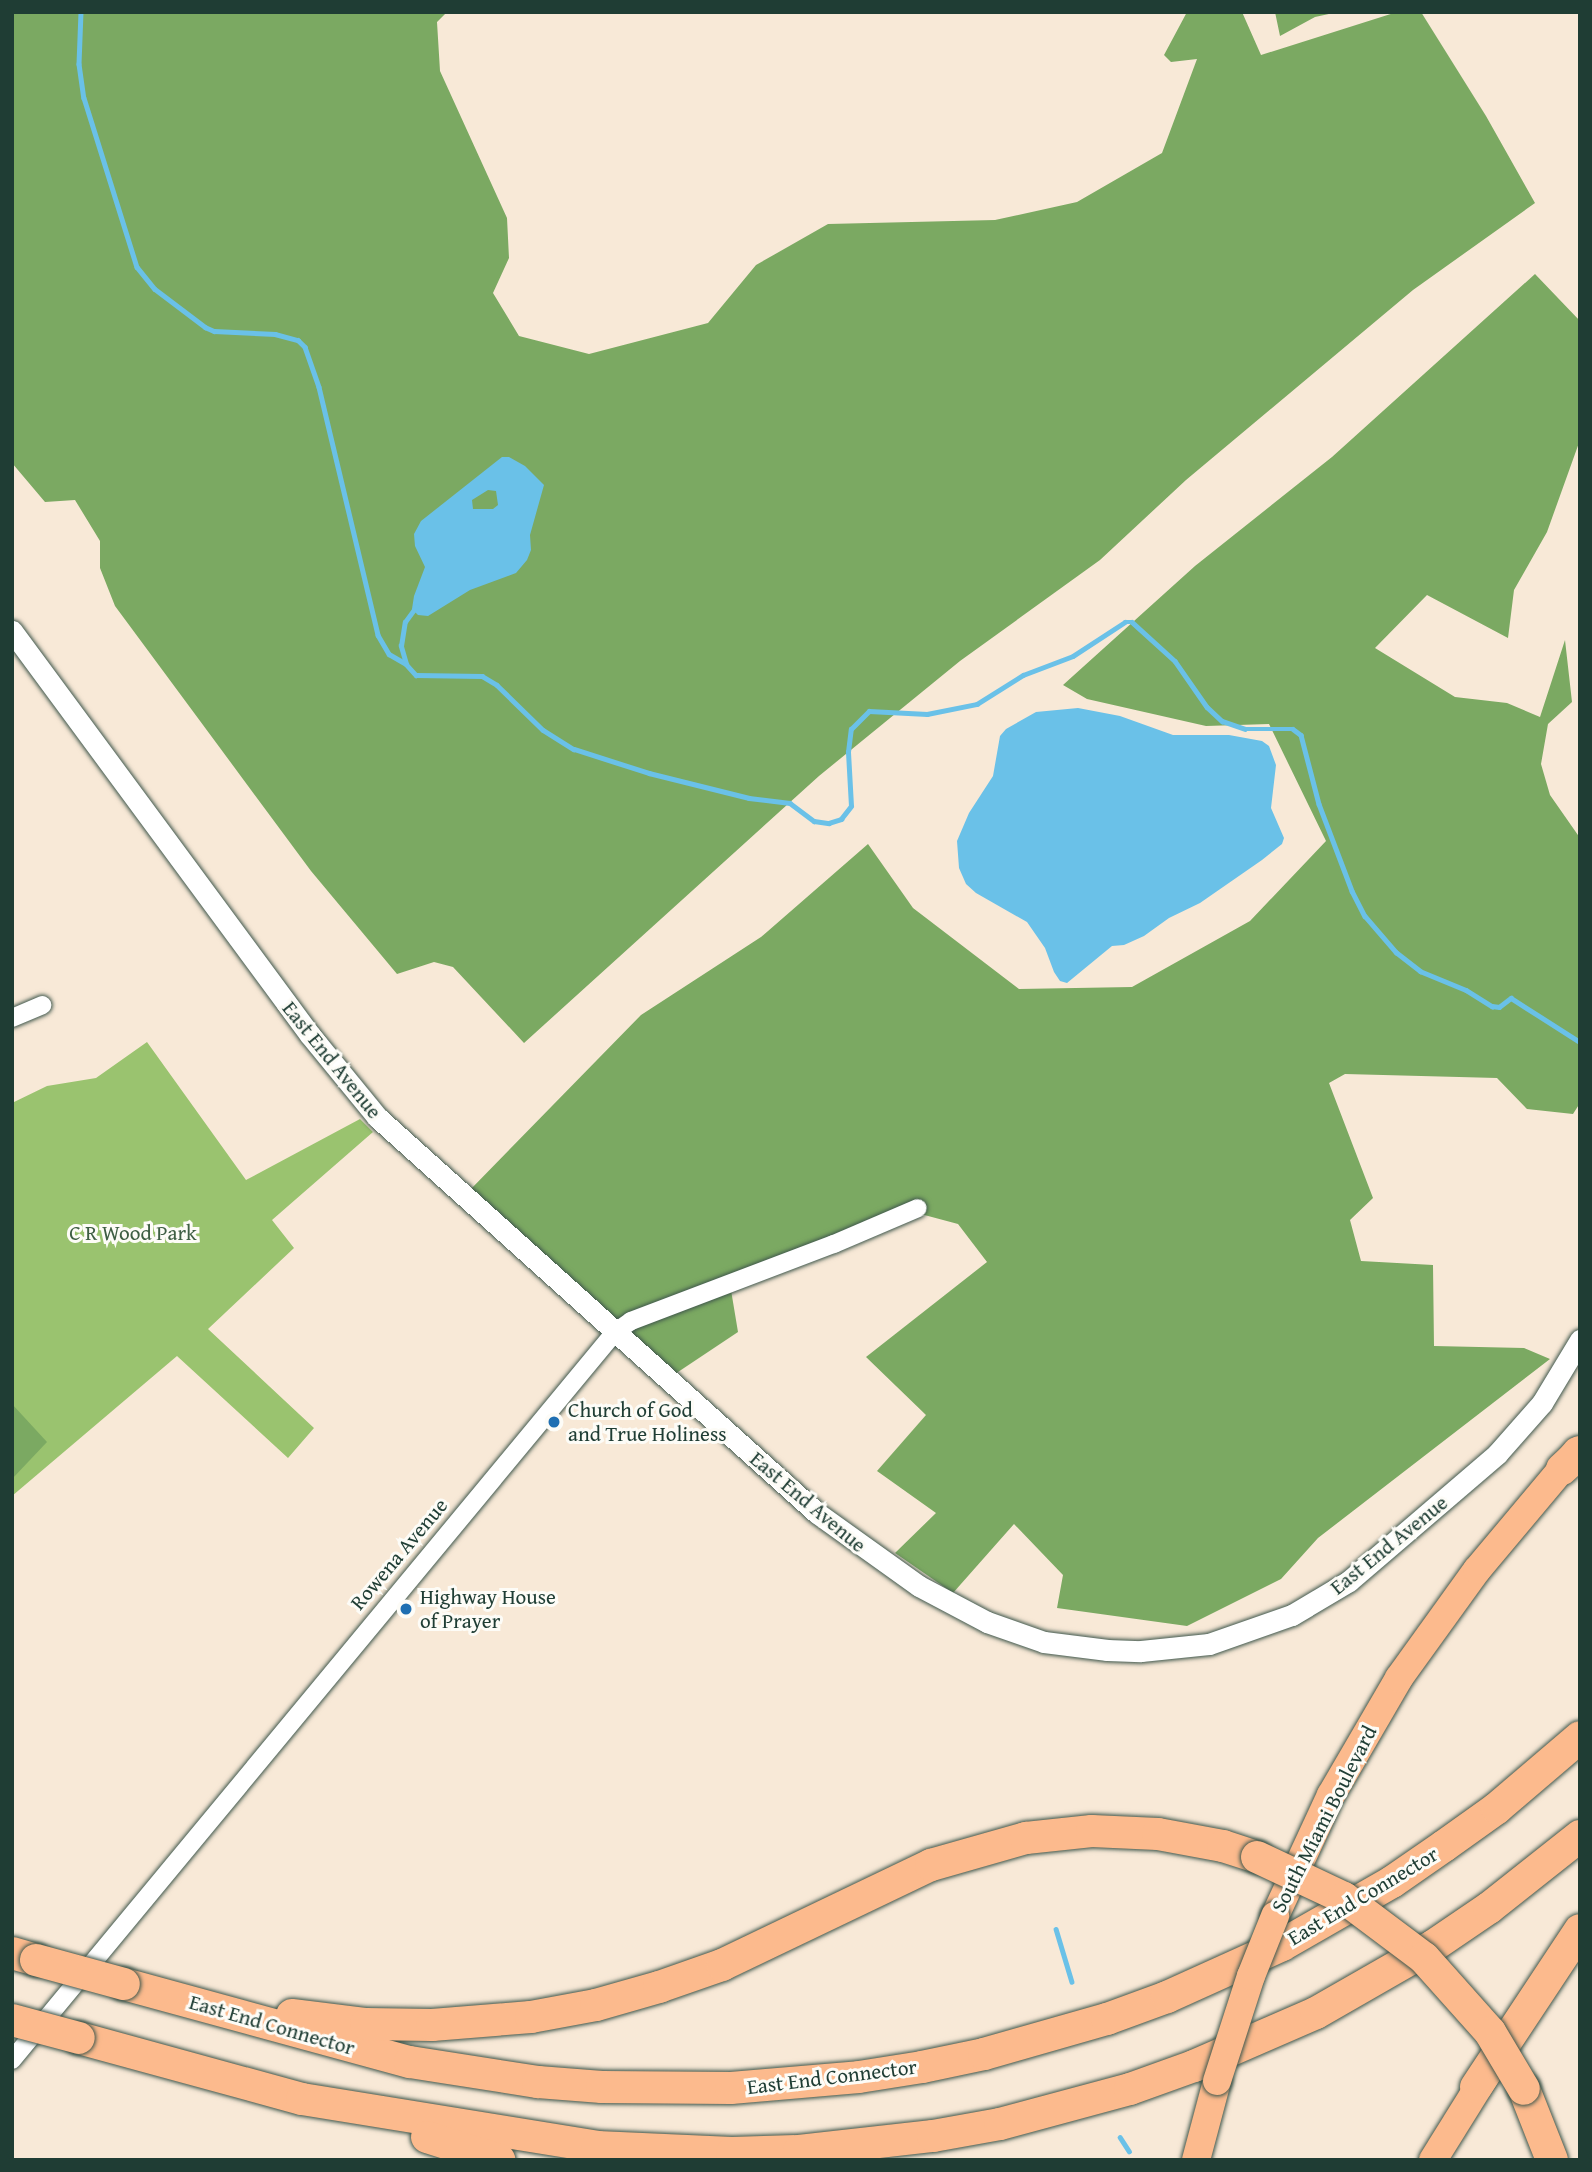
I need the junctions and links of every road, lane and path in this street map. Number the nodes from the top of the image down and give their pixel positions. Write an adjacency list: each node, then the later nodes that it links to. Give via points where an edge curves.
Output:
1 (12, 631): 5 (street, East End Avenue, via 360,1099)
2 (42, 1005): 3 (street)
3 (12, 1018)
4 (918, 1208): 5 (street, Rowena Avenue, via 631,1321)
5 (614, 1333): 6 (street, East End Avenue, via 817,1513 919,1586 1013,1633 1075,1647 1141,1651 1239,1636 1292,1615 1349,1581 1514,1437 1542,1403); 15 (street, Rowena Avenue)
6 (1580, 1340)
7 (1574, 1456): 19 (highway, South Miami Boulevard, bridge, via 1477,1570 1399,1678 1331,1795 1251,1976)
8 (1580, 1737): 13 (highway, East End Connector, via 1444,1846 1282,1945 1107,2019 922,2067 731,2088 538,2082 410,2062)
9 (1580, 1836): 17 (highway, via 1433,1946 1316,2013 1130,2089 1000,2124 813,2150 664,2152 530,2138)
10 (1580, 1930): 16 (highway)
11 (1580, 1955): 16 (highway)
12 (24, 1957): 13 (highway, East End Connector, bridge)
13 (194, 2003): 21 (highway, bridge, via 387,2025 531,2017 596,2005 691,1977 920,1869 962,1854 1026,1838 1092,1831 1158,1834 1257,1857 1345,1898 1416,1950 1496,2042 1524,2089)
14 (12, 2020): 17 (highway, bridge)
15 (12, 2060)
16 (1476, 2087): 20 (highway)
17 (302, 2099): 18 (highway)
18 (499, 2160)
19 (1196, 2160)
20 (1433, 2160)
21 (1552, 2160)

